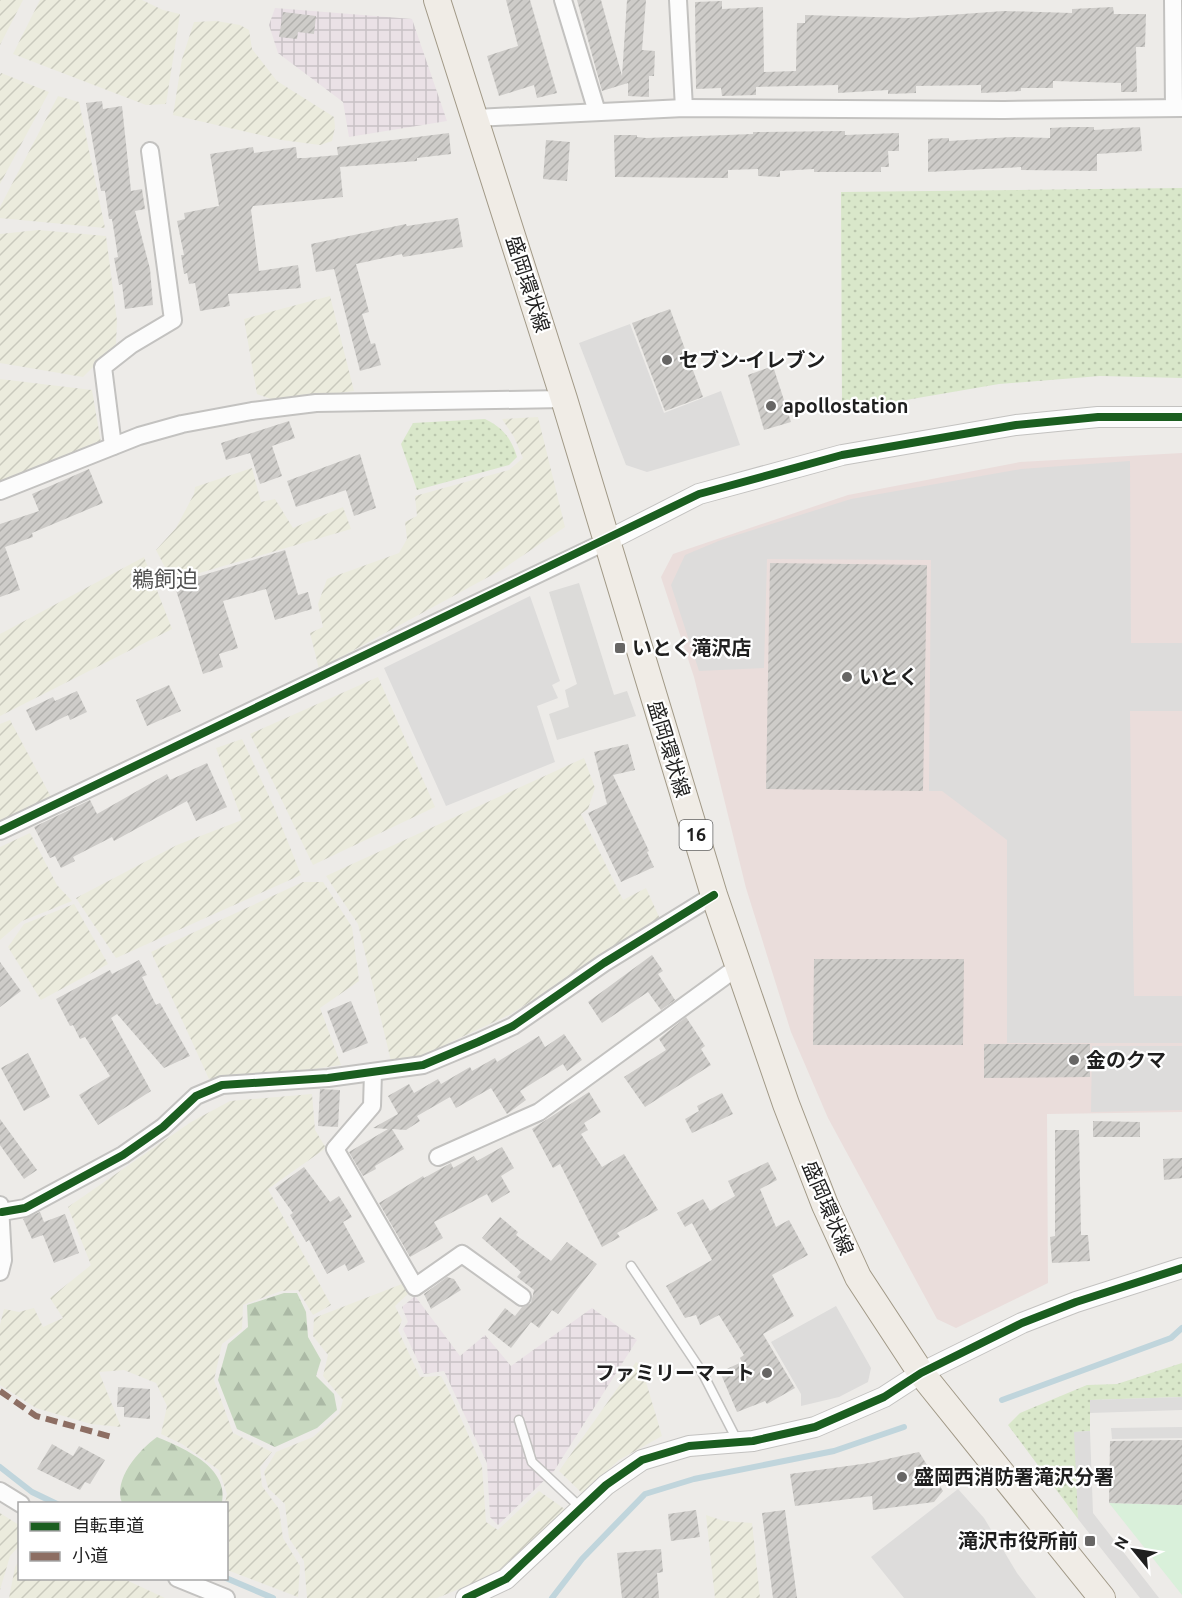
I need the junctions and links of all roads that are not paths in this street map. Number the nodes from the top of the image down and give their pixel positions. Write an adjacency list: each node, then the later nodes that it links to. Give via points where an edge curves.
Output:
1 (437, 0): 8 (main road, 盛岡環状線 / 16)
2 (563, 0): 7 (street)
3 (678, 0): 5 (street)
4 (1173, 0): 6 (street)
5 (684, 108): 6 (street); 7 (street)
6 (1178, 108)
7 (597, 112): 8 (street)
8 (475, 118): 10 (main road, 盛岡環状線 / 16)
9 (150, 151): 12 (street, via 173,320 103,367)
10 (564, 399): 12 (street, via 316,403 182,424); 14 (main road, 盛岡環状線 / 16)
11 (1182, 417): 14 (street, via 1098,417 1016,425 842,455 699,494)
12 (113, 446): 13 (street)
13 (0, 491)
14 (607, 541): 15 (street); 16 (main road, 盛岡環状線 / 16)
15 (0, 831)
16 (714, 895): 17 (main road, 盛岡環状線 / 16); 18 (street, via 604,963 513,1026 423,1065)
17 (738, 966): 19 (street, via 539,1112); 25 (main road, 盛岡環状線 / 16, via 825,1205 858,1277)
18 (373, 1072): 20 (street, via 222,1085 196,1096 163,1127 114,1160 25,1208); 24 (street, via 372,1106 335,1149 415,1287 462,1254)
19 (438, 1157)
20 (1, 1208): 23 (street)
21 (631, 1266): 27 (lane, via 702,1372)
22 (1182, 1268): 25 (street, via 1022,1323)
23 (0, 1272)
24 (522, 1297)
25 (921, 1374): 27 (street, via 884,1397 815,1427); 34 (main road, 盛岡環状線 / 16)
26 (519, 1420): 30 (lane, via 532,1462)
27 (738, 1443): 30 (street, via 689,1446 642,1460)
28 (0, 1491): 29 (street)
29 (19, 1502)
30 (581, 1508): 33 (street, via 506,1579)
31 (182, 1580): 32 (street)
32 (226, 1598)
33 (466, 1598)
34 (1102, 1598)

